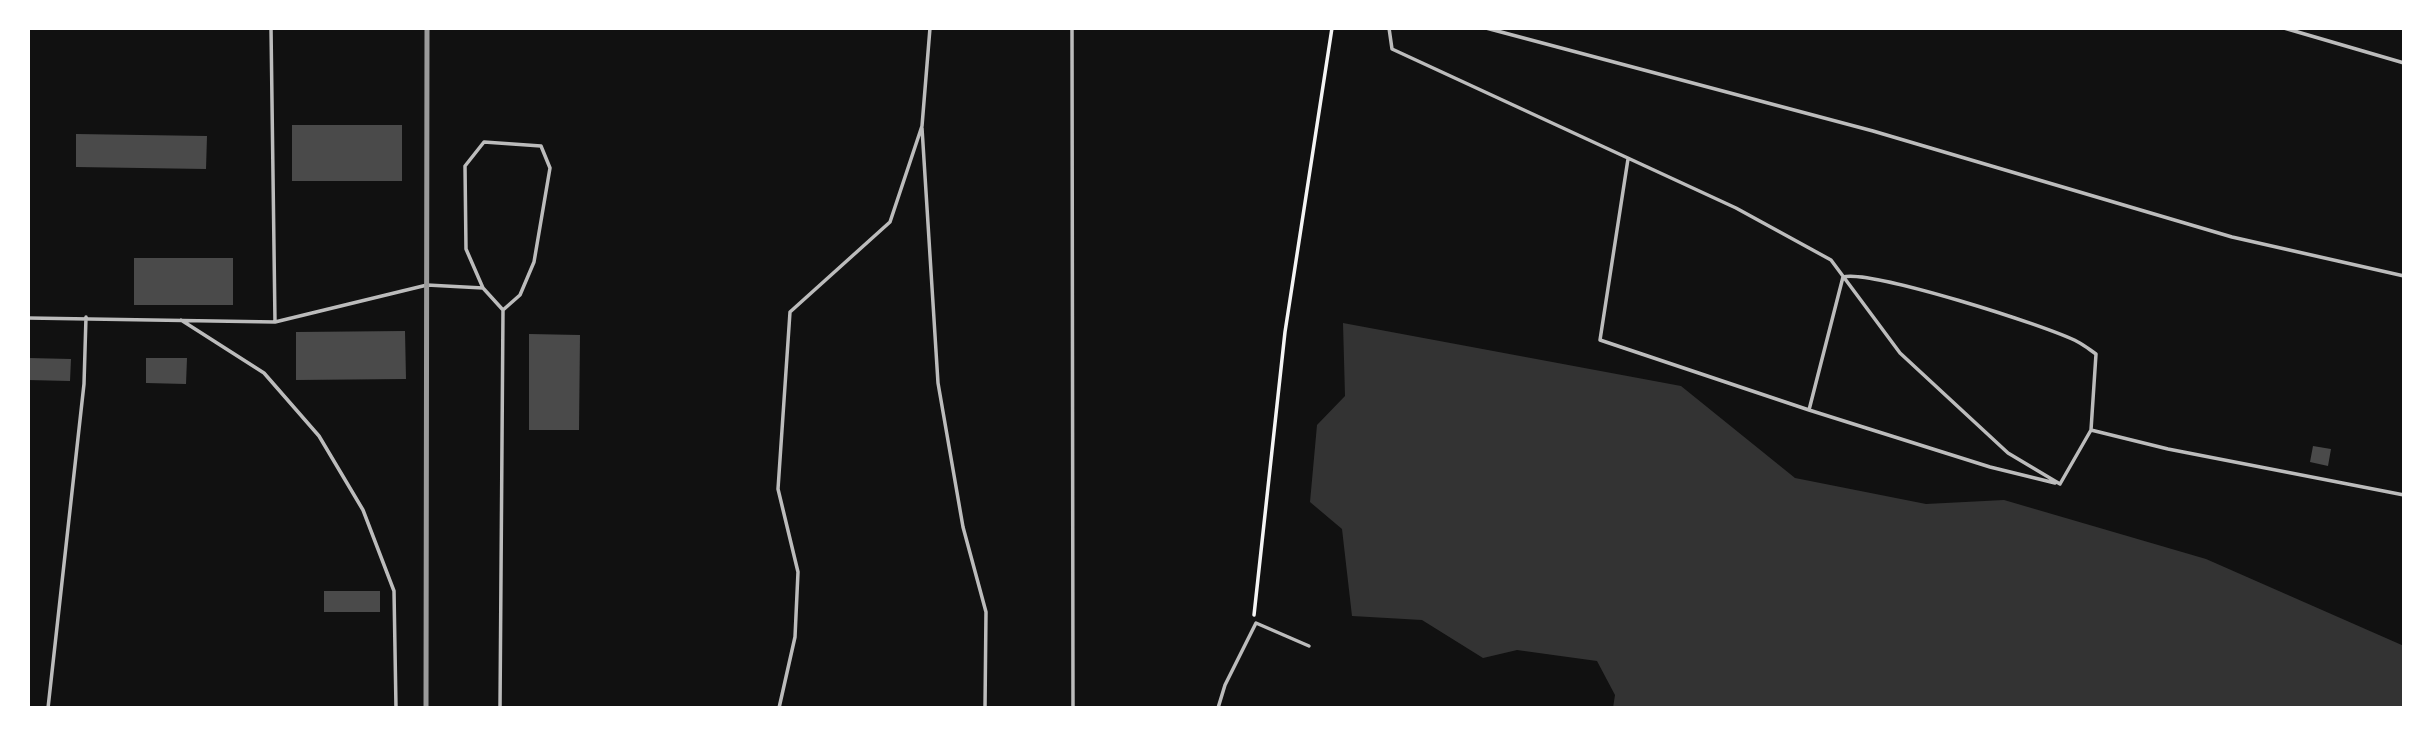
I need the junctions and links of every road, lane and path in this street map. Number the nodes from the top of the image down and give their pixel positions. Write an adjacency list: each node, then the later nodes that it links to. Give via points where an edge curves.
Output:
1 (271, 28): 18 (lane)
2 (930, 28): 9 (lane)
3 (1072, 28): 30 (lane)
4 (1332, 28): 23 (path, via 1285,332)
5 (1389, 28): 10 (lane, via 1392,49)
6 (1486, 28): 11 (lane, via 1873,131 2232,237)
7 (2284, 28): 8 (lane)
8 (2404, 63)
9 (922, 125): 28 (lane, via 890,222 790,312 778,489 798,572 796,637); 29 (lane, via 938,383 963,527 986,612)
10 (1628, 159): 12 (lane, via 1736,208 1831,260); 19 (lane, via 1600,340)
11 (2404, 276)
12 (1843, 277): 19 (lane); 20 (lane, via 1852,274 1884,280 2078,342 2096,355); 21 (lane, via 1899,353 2007,453)
13 (483, 288): 14 (lane); 14 (lane, via 466,249 466,166 484,142 541,146 550,168 534,262 520,295); 18 (lane, via 427,285)
14 (503, 310): 27 (lane)
15 (86, 317): 16 (lane); 17 (lane); 25 (lane, via 84,384)
16 (28, 318)
17 (181, 320): 18 (lane); 26 (lane, via 264,373 319,436 363,510 394,591)
18 (275, 322)
19 (1809, 410): 21 (lane)
20 (2091, 430): 21 (lane); 22 (lane)
21 (2060, 484)
22 (2404, 495)
23 (1252, 631): 24 (lane, via 1256,623); 31 (lane)
24 (1309, 646)
25 (48, 708)
26 (396, 708)
27 (500, 708)
28 (779, 708)
29 (985, 708)
30 (1073, 708)
31 (1218, 708)

